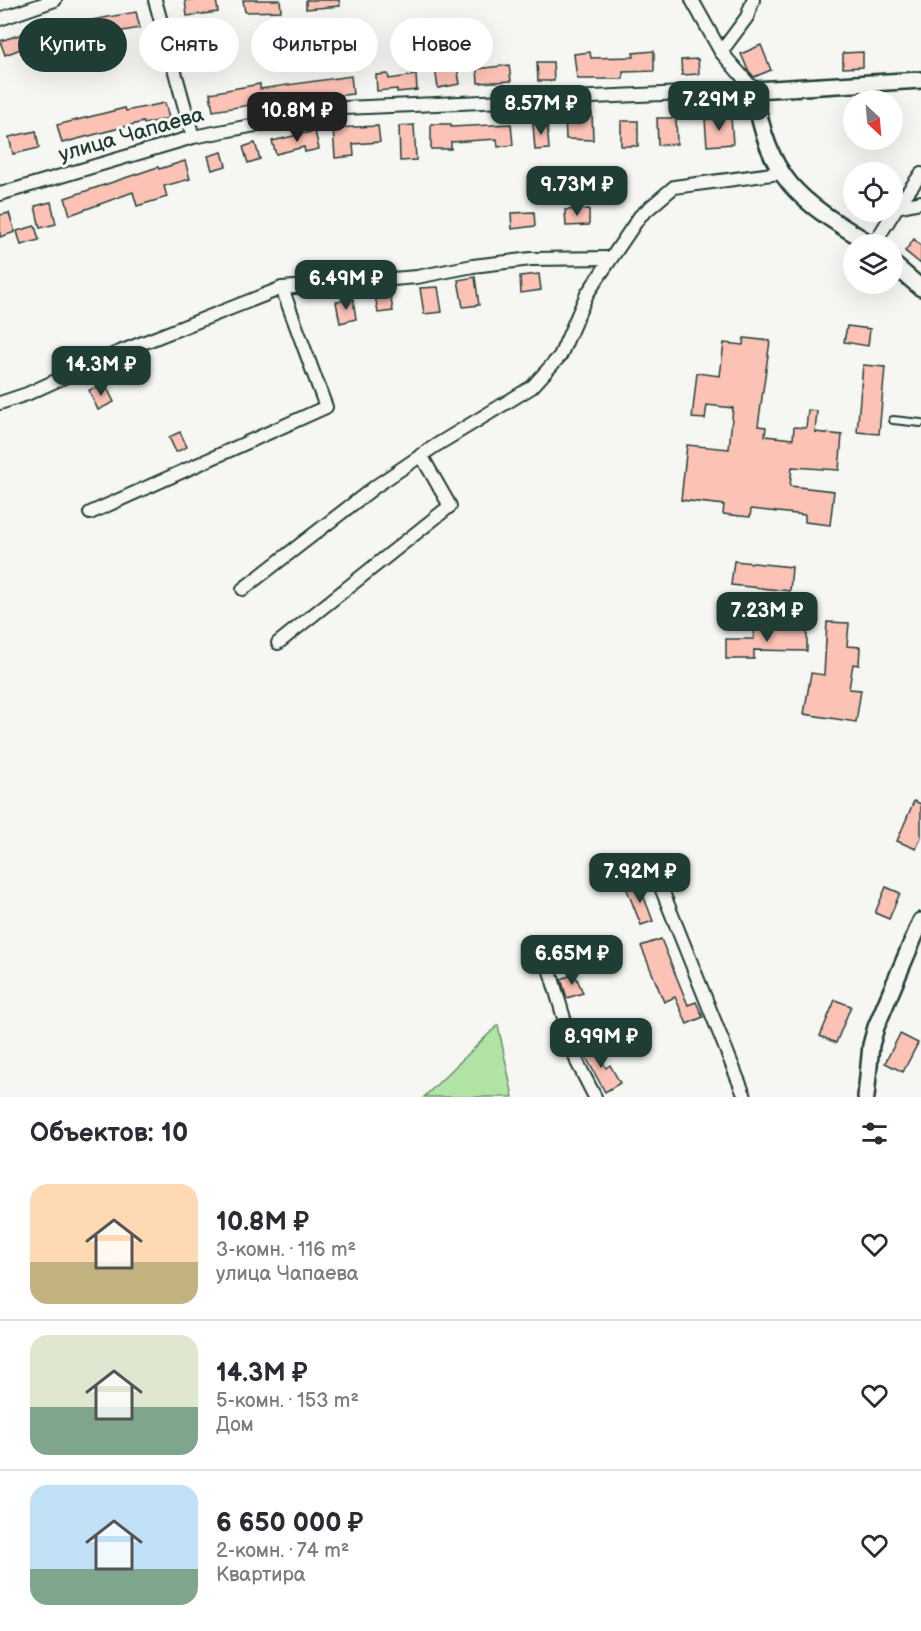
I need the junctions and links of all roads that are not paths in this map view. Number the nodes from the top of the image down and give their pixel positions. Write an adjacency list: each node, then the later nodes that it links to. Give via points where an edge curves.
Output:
1 (55, 0): 5 (street)
2 (155, 0): 9 (street)
3 (692, 0): 6 (street)
4 (753, 0): 6 (street, via 747,16)
5 (0, 19)
6 (721, 52): 8 (street)
7 (921, 80): 8 (street, улица Чапаева)
8 (754, 90): 9 (street, улица Чапаева, via 344,108); 10 (street, via 760,125)
9 (193, 137): 12 (street, улица Чапаева)
10 (780, 173): 16 (street, via 814,210); 17 (street, via 674,187 640,216)
11 (921, 174): 13 (street)
12 (0, 194)
13 (903, 199)
14 (921, 202): 15 (street)
15 (903, 206)
16 (855, 234)
17 (611, 258): 19 (street, via 531,259 417,277); 24 (street, via 587,294 560,356 532,387)
18 (903, 272): 20 (street)
19 (282, 288): 21 (street); 25 (street, via 326,407)
20 (921, 288)
21 (0, 403)
22 (893, 420): 23 (lane)
23 (921, 423)
24 (421, 455): 26 (street); 27 (street, via 450,506)
25 (90, 513)
26 (243, 589)
27 (278, 643)
28 (658, 880): 32 (street)
29 (921, 921): 33 (street, via 876,1027)
30 (547, 961): 31 (street, via 577,1062)
31 (595, 1097)
32 (745, 1097)
33 (866, 1097)

